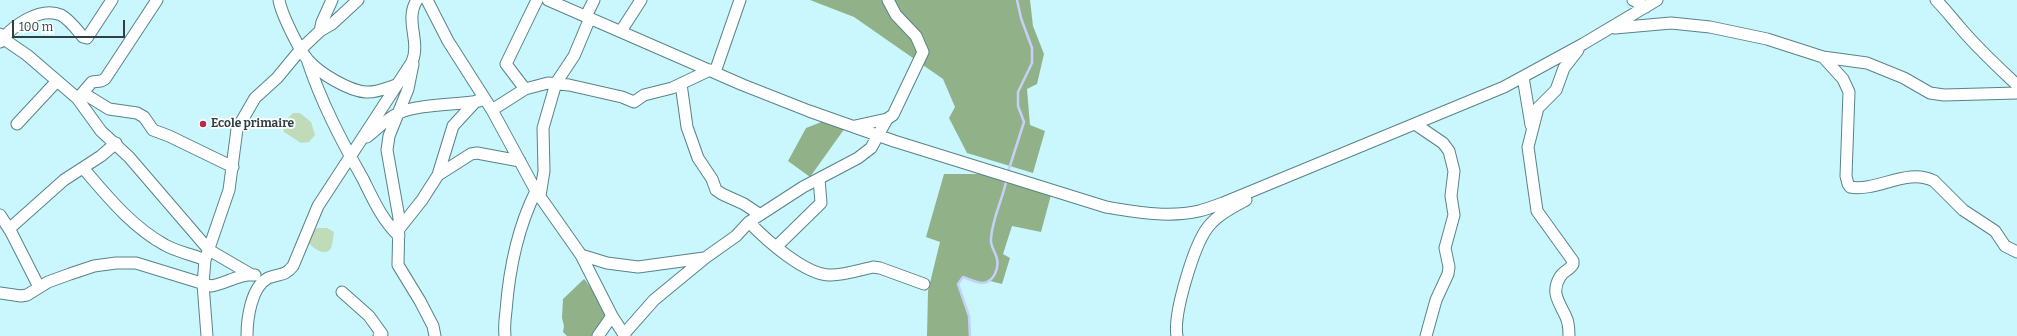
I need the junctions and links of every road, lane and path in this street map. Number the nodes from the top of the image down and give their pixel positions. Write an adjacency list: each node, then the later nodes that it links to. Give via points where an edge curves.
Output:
1 (112, 0): 23 (street, via 87,38 83,37 67,19 54,13 28,18)
2 (157, 0): 38 (street, via 105,78 92,82)
3 (279, 0): 25 (street)
4 (332, 0): 22 (street)
5 (358, 0): 22 (street)
6 (417, 0): 28 (street, via 411,14 416,47)
7 (428, 0): 39 (street)
8 (537, 0): 36 (street, via 506,64)
9 (548, 0): 17 (street)
10 (594, 0): 19 (street)
11 (641, 0): 21 (street)
12 (740, 0): 29 (street)
13 (888, 0): 42 (street, via 896,16 916,36 923,52 893,115)
14 (1633, 0): 18 (street)
15 (1657, 0): 18 (street)
16 (1936, 0): 35 (street)
17 (569, 4): 19 (street)
18 (1646, 7): 20 (street)
19 (588, 17): 21 (street); 32 (street, via 574,56)
20 (1610, 28): 24 (street); 26 (street, via 1652,23 1692,24 1767,38)
21 (621, 31): 29 (street)
22 (320, 32): 25 (street)
23 (1, 38): 31 (street)
24 (1583, 44): 30 (street); 46 (street, via 1564,68 1556,90 1538,108)
25 (301, 49): 27 (street); 52 (street, via 246,111 237,129)
26 (1823, 57): 37 (street, via 1867,63 1930,92 1944,95); 64 (street, via 1843,79 1849,92 1846,176 1850,187 1864,187 1902,178 1928,178 1971,216 1995,231 2005,246)
27 (307, 59): 34 (street, via 322,73 349,87 366,92); 50 (street, via 327,112)
28 (412, 62): 34 (street); 41 (street, via 408,90)
29 (713, 71): 33 (street); 45 (street, via 787,102)
30 (1523, 77): 44 (street); 46 (street)
31 (57, 81): 38 (street); 43 (street)
32 (556, 83): 33 (street, via 622,96 632,102 636,102 644,95); 36 (street, via 542,83); 57 (street, via 542,132 544,171)
33 (681, 84): 58 (street, via 687,127 698,158 714,182 716,190)
34 (396, 85): 49 (street)
35 (2017, 85)
36 (525, 89): 40 (street)
37 (2017, 93)
38 (80, 95): 48 (street, via 102,131); 52 (street, via 109,109 137,113 144,117 153,130)
39 (481, 101): 40 (street); 41 (street, via 411,109); 54 (street, via 453,126)
40 (492, 110): 51 (street)
41 (399, 113): 49 (street); 62 (street, via 389,136 387,150 399,218)
42 (888, 119): 45 (street); 47 (street)
43 (17, 124)
44 (1415, 124): 56 (street); 84 (street, via 1449,151 1454,171 1450,196 1454,215 1445,248 1448,274 1436,300)
45 (855, 126): 47 (street)
46 (1532, 129): 85 (street, via 1528,147 1536,211 1573,261 1570,270 1560,277 1556,290 1558,302 1568,322)
47 (878, 136): 55 (street, via 871,148 858,158); 56 (street, via 1106,207 1141,213 1198,211)
48 (116, 143): 53 (street); 65 (street)
49 (358, 145): 50 (street)
50 (351, 157): 62 (street, via 378,210); 69 (street, via 318,206 293,266 287,274)
51 (520, 160): 54 (street, via 477,153); 57 (street)
52 (233, 167): 65 (street, via 229,190)
53 (83, 168): 61 (street, via 64,180); 65 (street, via 122,211 152,237 171,249)
54 (438, 175): 62 (street)
55 (818, 179): 58 (street); 63 (street, via 821,203)
56 (1278, 181): 79 (street, via 1226,211 1208,226 1184,287)
57 (538, 194): 66 (street); 82 (street, via 524,219 515,256 508,288)
58 (759, 214): 60 (street)
59 (0, 216): 61 (street)
60 (749, 222): 63 (street); 67 (street, via 736,236)
61 (9, 229): 72 (street)
62 (399, 232): 77 (street, via 398,265)
63 (776, 248): 71 (street, via 808,268 825,274 873,267)
64 (2017, 252)
65 (207, 255): 68 (street); 70 (street)
66 (581, 255): 67 (street, via 618,265 638,267); 75 (street)
67 (705, 258): 78 (street, via 654,300)
68 (252, 275): 69 (street); 70 (street, via 222,284)
69 (268, 279): 81 (street, via 260,287 251,304)
70 (203, 284): 72 (street, via 129,263 94,266); 80 (street)
71 (924, 284)
72 (39, 287): 74 (street, via 21,296)
73 (342, 292): 76 (street, via 368,316)
74 (0, 293)
75 (612, 316): 78 (street); 83 (street)
76 (381, 335)
77 (438, 335)
78 (624, 335)
79 (1176, 335)
80 (207, 336)
81 (247, 336)
82 (505, 336)
83 (598, 336)
84 (1426, 336)
85 (1569, 336)

